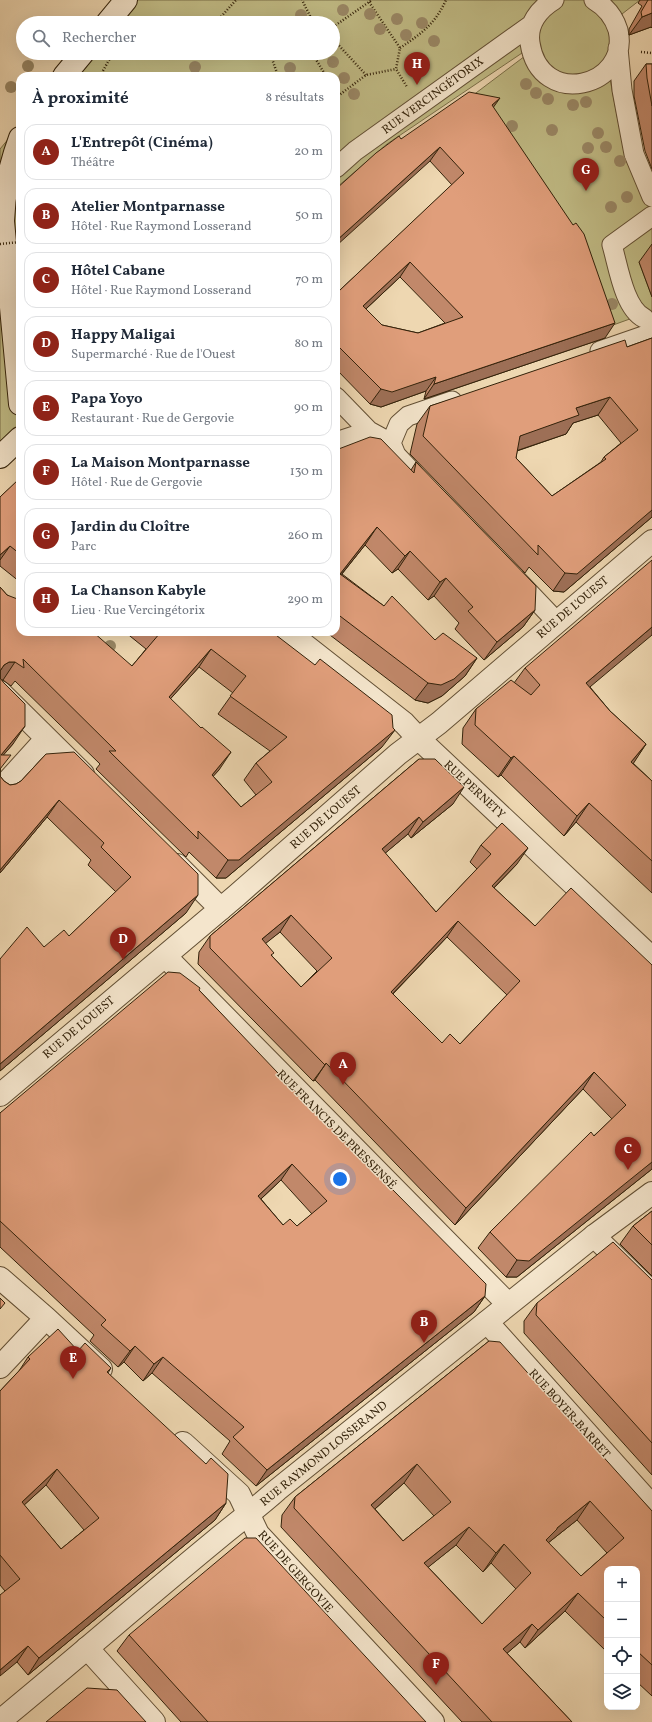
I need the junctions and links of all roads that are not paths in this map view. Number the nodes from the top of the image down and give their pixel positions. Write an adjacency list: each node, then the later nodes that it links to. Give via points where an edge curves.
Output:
1 (126, 0): 4 (street)
2 (600, 1): 6 (street, via 616,24)
3 (546, 2): 5 (street)
4 (113, 16)
5 (531, 26): 6 (street, via 530,47 538,67 549,77 563,83 592,81 604,73 613,62); 10 (street, RUE VERCINGÉTORIX, via 355,151)
6 (618, 48): 11 (street, via 622,90 634,154)
7 (77, 60): 8 (street)
8 (67, 72)
9 (16, 149): 15 (street, via 3,203 2,221)
10 (340, 164)
11 (652, 197)
12 (652, 216): 13 (street, via 612,245 630,304)
13 (648, 325): 14 (street)
14 (581, 357)
15 (16, 363)
16 (468, 396): 21 (street, via 408,416 399,424)
17 (340, 401): 18 (street)
18 (369, 430): 19 (street); 21 (street)
19 (340, 441)
20 (16, 442): 22 (street)
21 (391, 442): 23 (street, via 396,455)
22 (0, 458)
23 (423, 483)
24 (652, 541): 26 (street, RUE DE L'OUEST)
25 (505, 568): 26 (street)
26 (557, 622): 30 (street, RUE DE L'OUEST)
27 (293, 636): 30 (street, RUE PERNETY, via 404,723)
28 (0, 692): 29 (street)
29 (46, 738): 31 (street); 32 (street)
30 (418, 738): 34 (street, RUE DE L'OUEST); 36 (street, RUE PERNETY)
31 (97, 788)
32 (0, 790)
33 (165, 853): 34 (street)
34 (221, 909): 35 (street, RUE DE L'OUEST)
35 (165, 956): 37 (street, RUE DE L'OUEST); 42 (street, RUE FRANCIS DE PRESSENSÉ)
36 (652, 958)
37 (0, 1095)
38 (651, 1196): 39 (street, RUE RAYMOND LOSSERAND)
39 (594, 1236): 41 (street); 42 (street, RUE RAYMOND LOSSERAND)
40 (0, 1278): 43 (street)
41 (652, 1293)
42 (508, 1304): 44 (street, RUE RAYMOND LOSSERAND)
43 (46, 1318): 45 (street); 46 (street)
44 (487, 1322): 48 (street, RUE BOYER-BARRET); 49 (street, RUE RAYMOND LOSSERAND)
45 (0, 1367)
46 (119, 1384)
47 (170, 1431): 49 (street, RUE DE GERGOVIE, via 239,1494)
48 (652, 1506)
49 (249, 1514): 50 (street, RUE RAYMOND LOSSERAND); 53 (street, RUE DE GERGOVIE, via 258,1534)
50 (87, 1648): 51 (street, RUE RAYMOND LOSSERAND); 52 (street)
51 (0, 1721)
52 (154, 1722)
53 (432, 1722)

